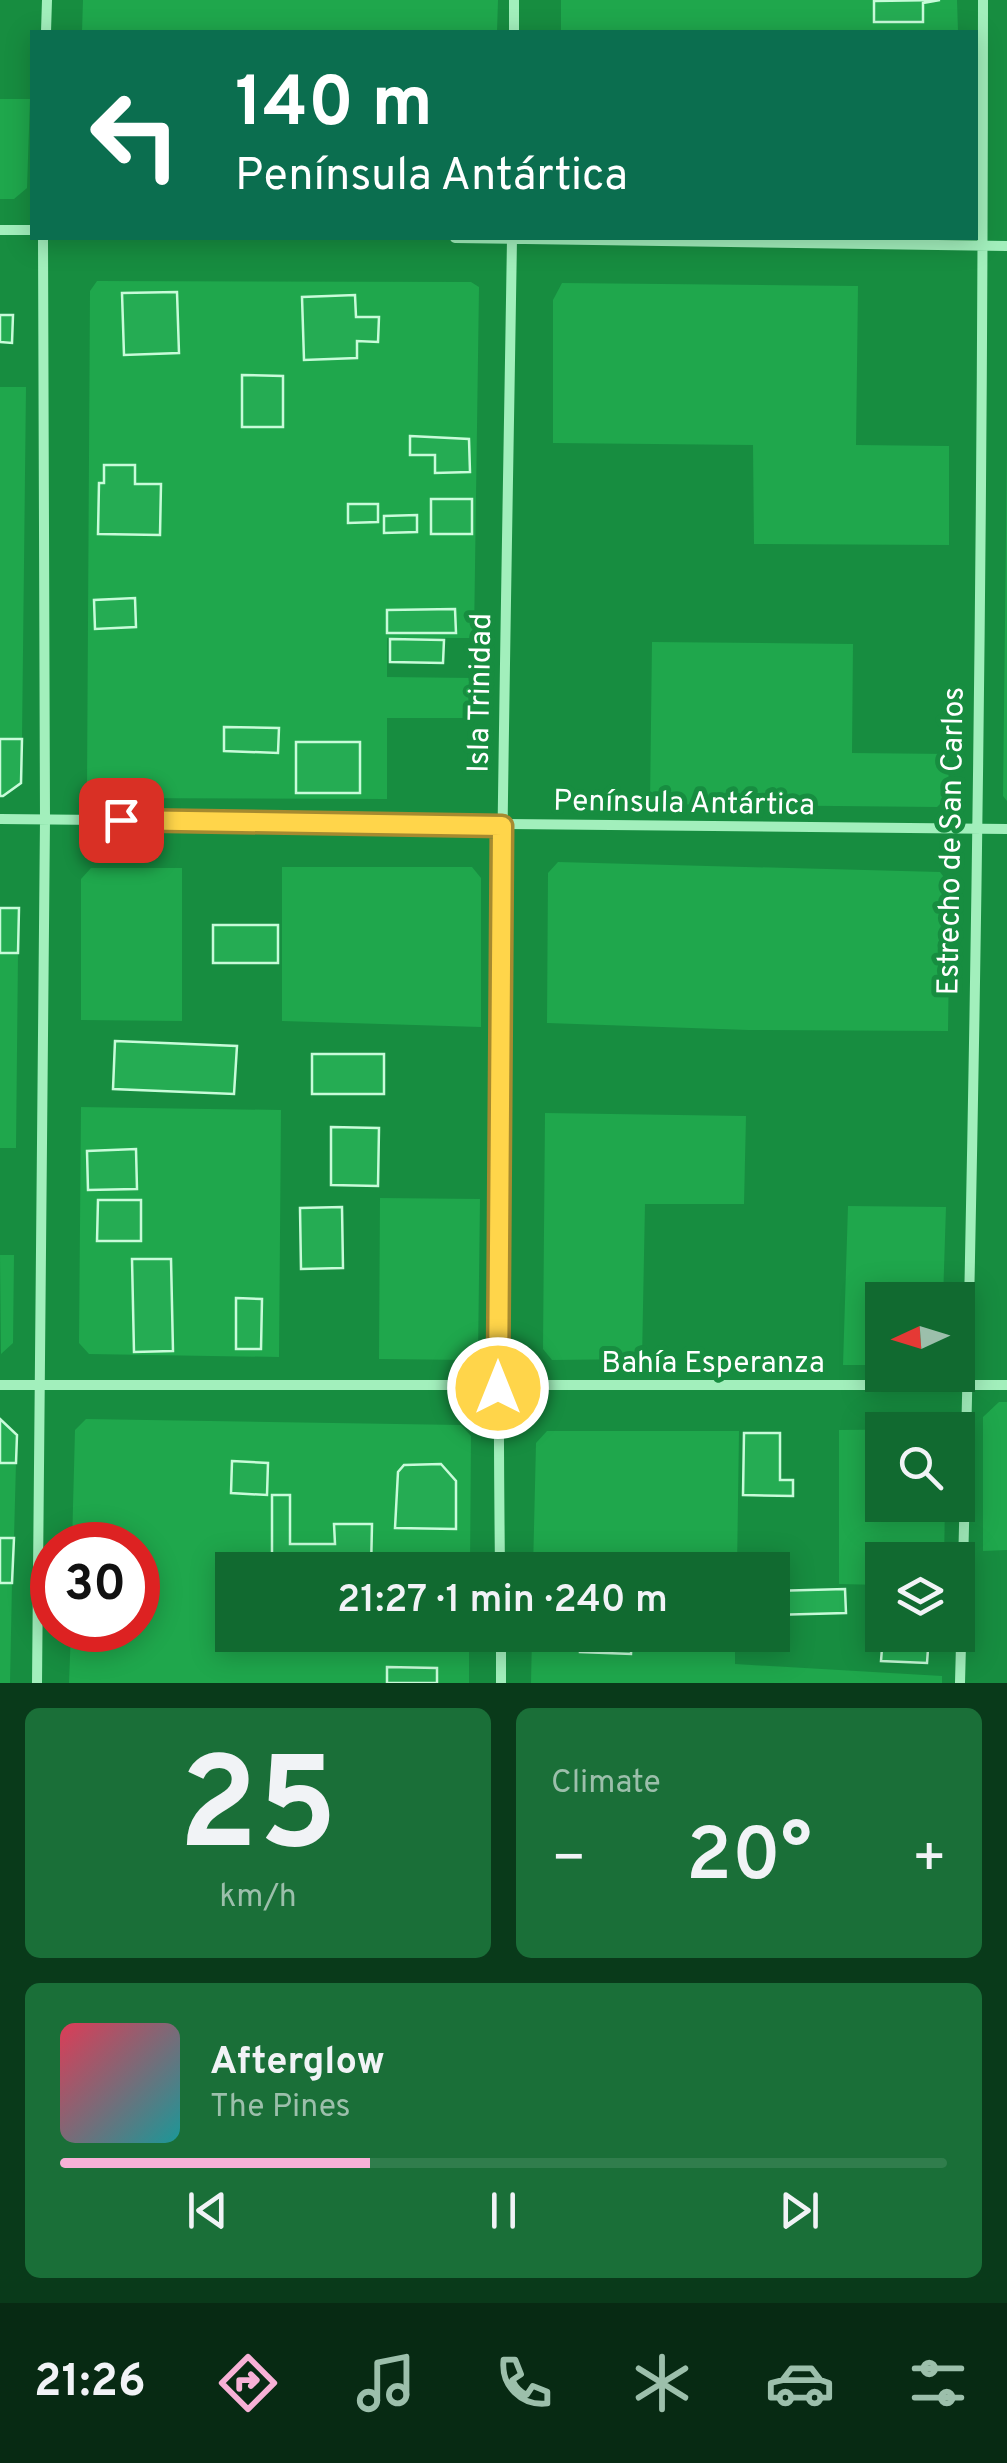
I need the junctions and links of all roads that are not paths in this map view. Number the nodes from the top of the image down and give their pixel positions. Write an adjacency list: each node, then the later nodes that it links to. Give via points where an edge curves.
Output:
1 (46, 0): 4 (street)
2 (514, 0): 5 (street)
3 (983, 0): 11 (street, Estrecho de San Carlos)
4 (46, 30)
5 (514, 30)
6 (0, 230): 7 (street)
7 (30, 230)
8 (43, 240): 14 (street)
9 (512, 240): 15 (street, Isla Trinidad)
10 (647, 240): 11 (street)
11 (983, 245): 12 (street); 16 (street, Estrecho de San Carlos)
12 (1007, 246)
13 (0, 819): 14 (street, Península Antártica)
14 (45, 820): 15 (street, Península Antártica); 20 (street)
15 (502, 826): 16 (street, Península Antártica); 24 (street, Isla Trinidad)
16 (975, 830): 17 (street, Península Antártica); 18 (street, Estrecho de San Carlos)
17 (1007, 830)
18 (969, 1282)
19 (0, 1385): 20 (street, Bahía Esperanza)
20 (37, 1386): 24 (street, Bahía Esperanza); 28 (street)
21 (1007, 1386): 23 (street, Bahía Esperanza)
22 (865, 1387): 24 (street, Bahía Esperanza)
23 (975, 1387)
24 (498, 1388): 26 (street, Isla Trinidad)
25 (968, 1392): 30 (street, Estrecho de San Carlos)
26 (500, 1552)
27 (501, 1652): 29 (street)
28 (37, 1683)
29 (501, 1683)
30 (960, 1683)

